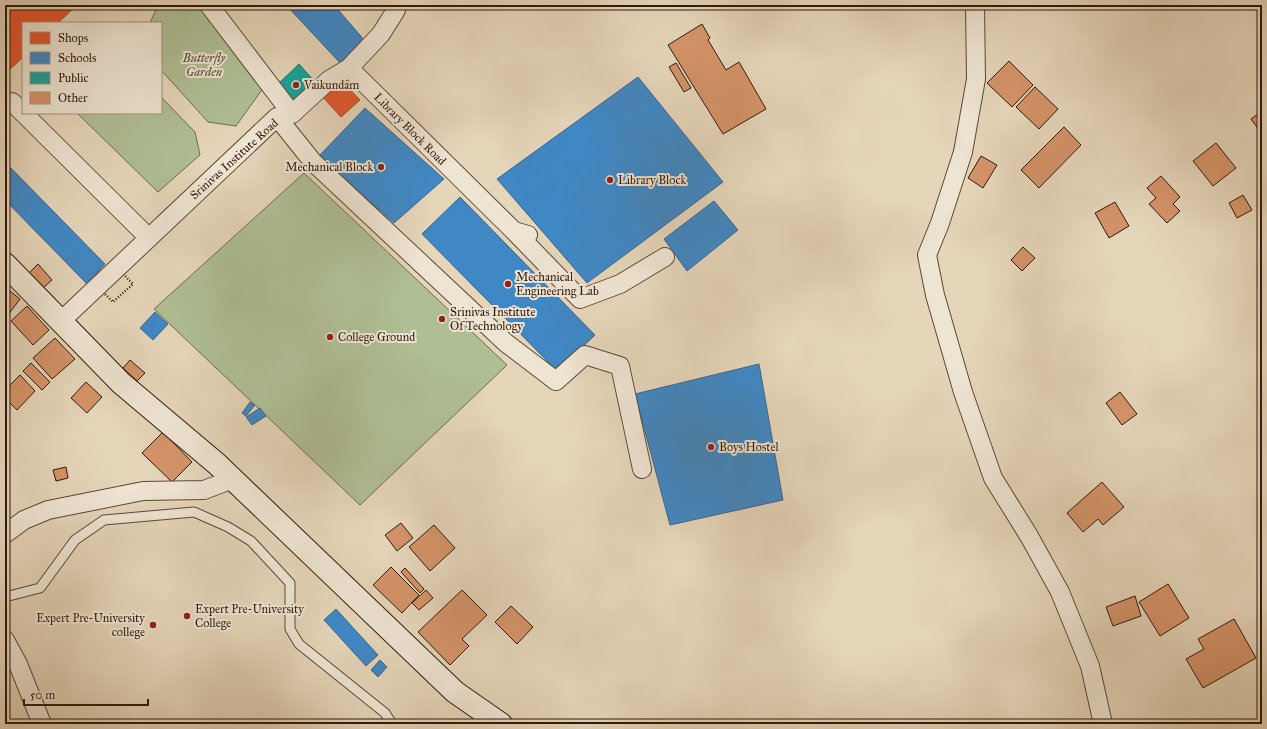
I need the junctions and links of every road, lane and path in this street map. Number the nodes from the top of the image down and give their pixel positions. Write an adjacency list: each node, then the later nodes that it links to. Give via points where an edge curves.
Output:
1 (210, 5): 8 (street, Srinivas Institute Road)
2 (975, 5): 21 (street, via 976,79 964,144 940,223 927,255 935,295 961,385 991,471 1060,592 1090,666)
3 (396, 10): 4 (street, via 381,34)
4 (349, 68): 8 (street, via 329,80); 10 (street, Library Block Road, via 521,233 580,299 620,284)
5 (12, 102): 6 (street)
6 (22, 112)
7 (24, 114): 9 (street)
8 (285, 116): 9 (street, Srinivas Institute Road); 13 (street, via 313,162 506,343 556,381 585,355 620,366)
9 (148, 237): 12 (street, Srinivas Institute Road)
10 (665, 257)
11 (5, 264): 12 (main road)
12 (61, 321): 14 (main road, via 121,383)
13 (642, 469)
14 (233, 479): 15 (street, via 204,490 143,491 48,510 24,520); 20 (main road, via 455,692)
15 (5, 534)
16 (5, 596): 19 (lane, via 40,588 75,540 104,520 194,512 251,541 281,572 290,583 290,629 299,644 385,713)
17 (5, 640): 18 (street, via 18,664)
18 (42, 724)
19 (392, 724)
20 (501, 724)
21 (1103, 724)

